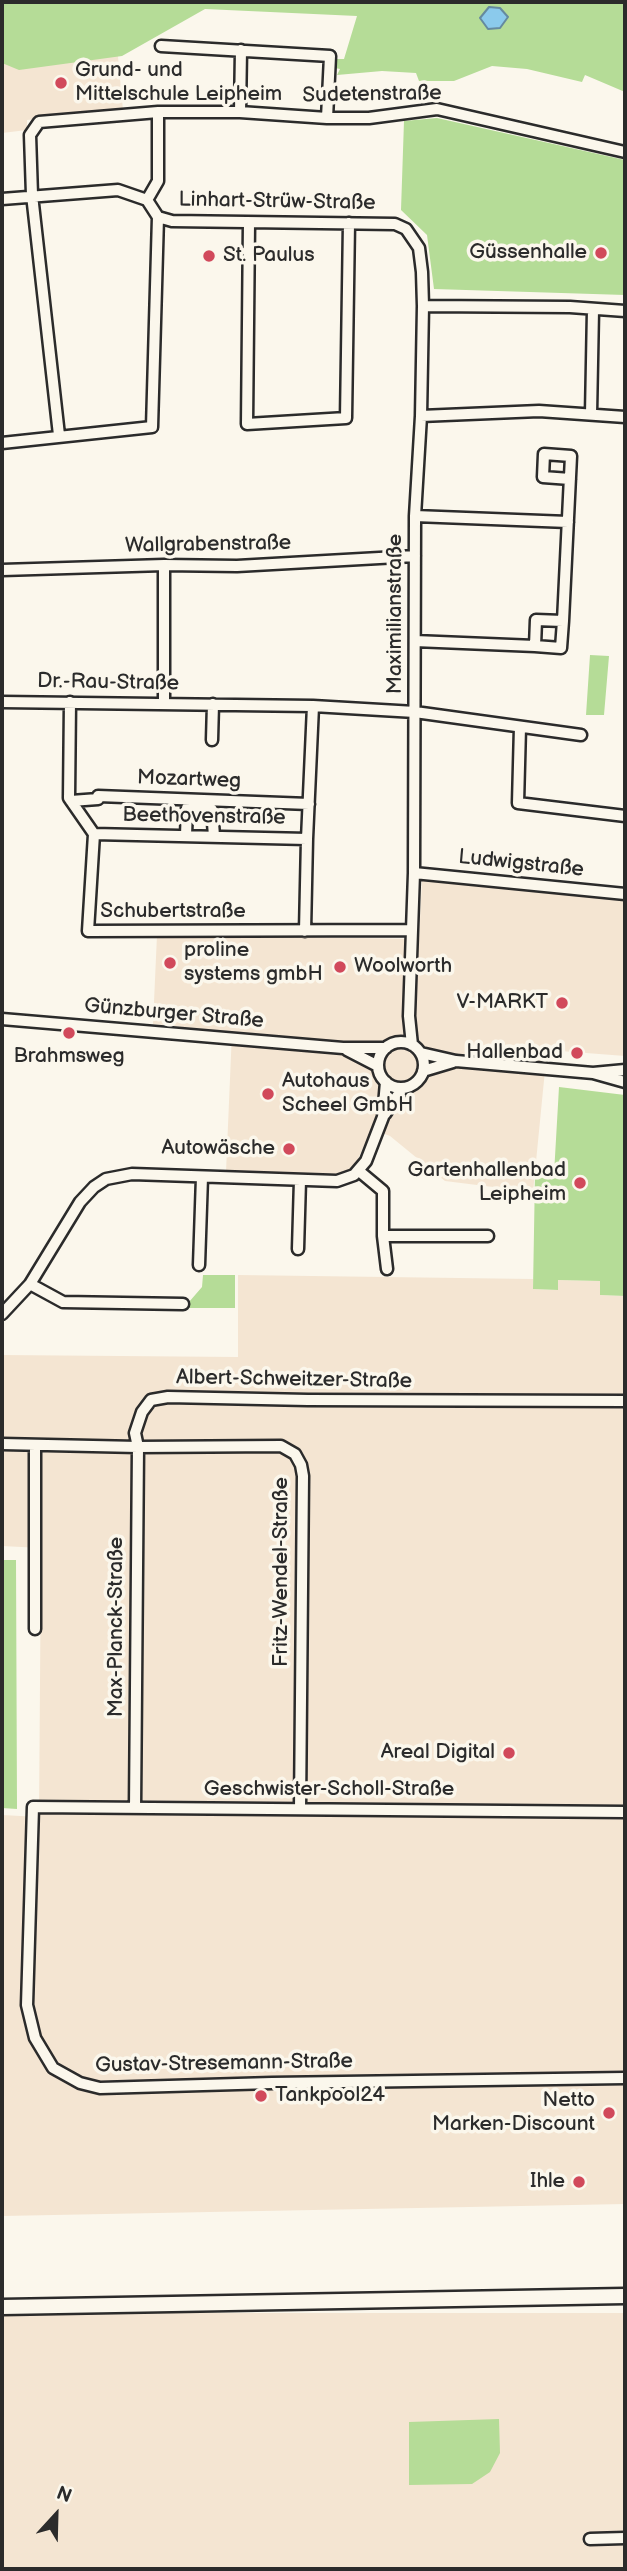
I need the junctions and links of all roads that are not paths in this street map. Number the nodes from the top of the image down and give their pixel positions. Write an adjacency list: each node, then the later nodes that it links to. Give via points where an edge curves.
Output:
1 (161, 46): 2 (street)
2 (241, 50): 4 (street); 5 (street, via 330,56)
3 (158, 112): 4 (street, Sudetenstraße); 7 (street, Sudetenstraße, via 39,122 30,135); 9 (street, via 158,181)
4 (240, 112): 5 (street, Sudetenstraße)
5 (327, 118): 6 (street, Sudetenstraße, via 437,109)
6 (625, 152)
7 (32, 195): 8 (street); 9 (street, via 118,190); 20 (street)
8 (2, 199)
9 (147, 200): 10 (street)
10 (158, 217): 11 (street, Linhart-Strüw-Straße); 20 (street, via 152,427)
11 (249, 223): 12 (street, Linhart-Strüw-Straße); 12 (street, via 247,424 346,418)
12 (349, 223): 13 (street, Linhart-Strüw-Straße)
13 (395, 224): 14 (street, Maximilianstraße, via 405,229 419,248)
14 (423, 306): 15 (street); 18 (street, Maximilianstraße)
15 (593, 310): 16 (street); 17 (street)
16 (625, 310)
17 (591, 414): 18 (street, via 539,411); 19 (street)
18 (421, 416): 23 (street, Maximilianstraße)
19 (625, 417)
20 (59, 435): 21 (street)
21 (2, 443)
22 (570, 479): 24 (street)
23 (415, 516): 24 (street); 25 (street, Maximilianstraße)
24 (568, 522): 28 (street)
25 (415, 556): 26 (street, Wallgrabenstraße, via 237,566); 29 (street, Maximilianstraße)
26 (164, 565): 27 (street, Wallgrabenstraße); 33 (street)
27 (2, 570)
28 (563, 621): 30 (street, via 536,620); 30 (street, via 561,648)
29 (415, 641): 30 (street); 36 (street, Maximilianstraße)
30 (535, 646)
31 (2, 702): 32 (street, Dr.-Rau-Straße)
32 (70, 702): 33 (street, Dr.-Rau-Straße); 40 (street)
33 (164, 703): 34 (street, Dr.-Rau-Straße)
34 (213, 704): 35 (street, Dr.-Rau-Straße); 39 (street)
35 (313, 706): 36 (street, Dr.-Rau-Straße); 41 (street, Beethovenstraße)
36 (415, 712): 37 (street, Dr.-Rau-Straße); 47 (street, Maximilianstraße)
37 (520, 727): 38 (street, Dr.-Rau-Straße); 42 (street, via 518,803)
38 (581, 735)
39 (212, 740)
40 (71, 801): 41 (street, Mozartweg, via 98,796); 43 (street)
41 (309, 804): 46 (street, Beethovenstraße)
42 (625, 816)
43 (94, 834): 44 (street, Beethovenstraße); 50 (street, Schubertstraße, via 88,931)
44 (186, 835): 45 (street, Beethovenstraße); 45 (street, via 187,808 212,810)
45 (214, 836): 46 (street, Beethovenstraße)
46 (307, 839): 50 (street)
47 (414, 873): 48 (street, Ludwigstraße); 49 (street, Maximilianstraße)
48 (625, 894)
49 (412, 930): 50 (street, Schubertstraße); 51 (street, Maximilianstraße)
50 (305, 931)
51 (408, 1016): 53 (street, Maximilianstraße); 54 (street, Maximilianstraße)
52 (2, 1019): 55 (street, Günzburger Straße)
53 (400, 1042): 54 (street); 56 (street)
54 (412, 1045): 57 (street)
55 (343, 1048): 56 (street, Günzburger Straße); 59 (street, Günzburger Straße)
56 (386, 1048): 59 (street)
57 (421, 1053): 58 (street); 61 (street)
58 (456, 1061): 61 (street); 62 (street)
59 (378, 1066): 63 (street)
60 (625, 1070): 62 (street)
61 (423, 1071): 65 (street, via 414,1084)
62 (593, 1073): 64 (street)
63 (386, 1082): 65 (street); 66 (street)
64 (625, 1082)
65 (402, 1089): 66 (street)
66 (383, 1117): 67 (street)
67 (359, 1171): 69 (street, via 337,1181); 70 (street, via 383,1191)
68 (202, 1177): 69 (street); 73 (street); 75 (street, via 132,1174 106,1179 80,1202)
69 (300, 1180): 72 (street)
70 (383, 1236): 71 (street); 74 (street)
71 (488, 1236)
72 (298, 1249)
73 (199, 1265)
74 (387, 1269)
75 (30, 1284): 76 (street, via 63,1302); 77 (street)
76 (183, 1304)
77 (2, 1314)
78 (625, 1401): 81 (street, Albert-Schweitzer-Straße, via 168,1397 151,1400 142,1412 135,1433)
79 (2, 1444): 80 (street)
80 (35, 1445): 81 (street); 82 (street)
81 (138, 1447): 84 (street, Max-Planck-Straße); 85 (street, Fritz-Wendel-Straße, via 281,1446 295,1454 301,1465)
82 (34, 1629)
83 (33, 1807): 84 (street, Geschwister-Scholl-Straße); 87 (street, Gustav-Stresemann-Straße, via 27,2005 35,2038 53,2068 80,2083 100,2088)
84 (135, 1808): 85 (street, Geschwister-Scholl-Straße)
85 (300, 1809): 86 (street, Geschwister-Scholl-Straße)
86 (625, 1812)
87 (625, 2078)
88 (625, 2295): 89 (main road)
89 (2, 2307)
90 (625, 2538): 91 (street)
91 (590, 2539)

